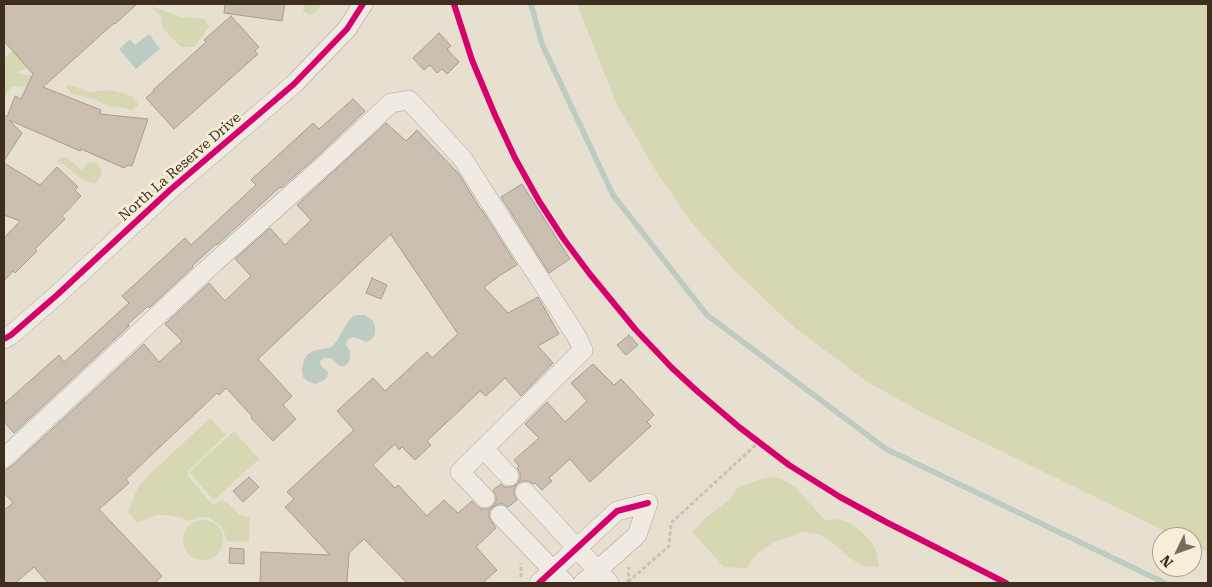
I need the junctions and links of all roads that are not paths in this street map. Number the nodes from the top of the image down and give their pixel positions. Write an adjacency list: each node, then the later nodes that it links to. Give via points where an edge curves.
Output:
1 (363, 4): 2 (street, North La Reserve Drive, via 347,29 294,84)
2 (4, 339)
3 (484, 449): 4 (street, via 583,350 462,158 409,100 391,103); 5 (street); 7 (street, via 460,472)
4 (4, 458)
5 (509, 476)
6 (525, 492): 8 (street)
7 (485, 498)
8 (540, 509): 10 (street); 11 (street)
9 (500, 515): 10 (street)
10 (516, 531): 12 (street)
11 (577, 548): 12 (street); 13 (street); 13 (street, via 617,511 648,503 637,534)
12 (559, 577): 14 (street)
13 (596, 579)
14 (539, 583)

